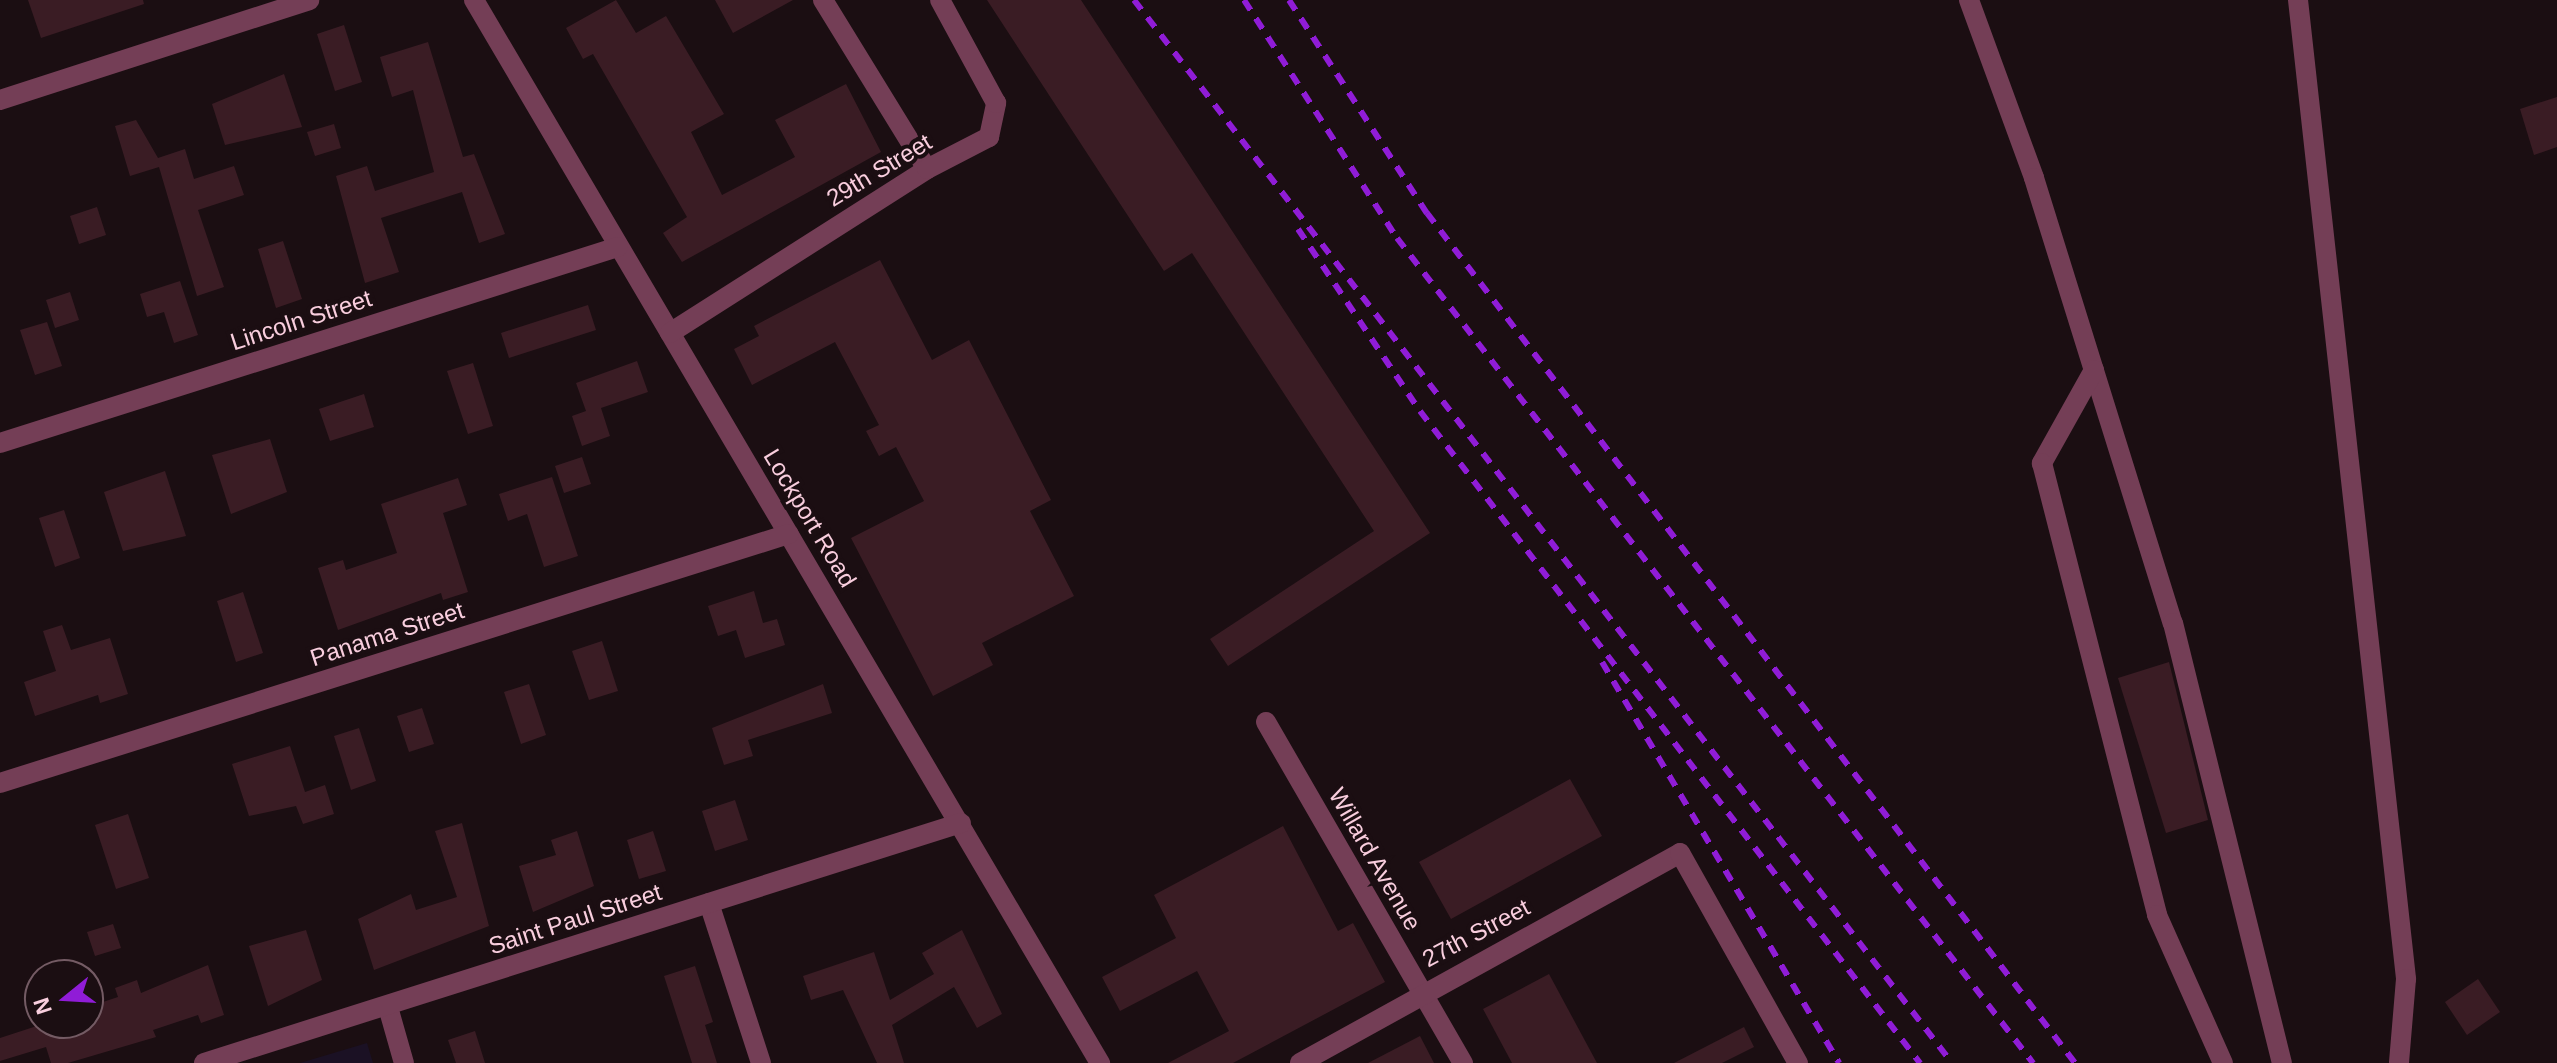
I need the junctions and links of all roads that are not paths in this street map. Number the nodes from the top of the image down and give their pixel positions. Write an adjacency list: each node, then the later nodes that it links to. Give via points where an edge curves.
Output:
1 (309, 0): 7 (street)
2 (474, 0): 9 (street, Lockport Road)
3 (823, 0): 8 (street)
4 (940, 0): 8 (street, 29th Street, via 996,103 989,137)
5 (1969, 0): 11 (street)
6 (2298, 0): 29 (street, via 2406,979)
7 (0, 100)
8 (927, 169): 10 (street, 29th Street)
9 (618, 247): 10 (street, Lockport Road); 12 (street, Lincoln Street)
10 (670, 333): 13 (street, Lockport Road)
11 (2094, 370): 27 (street, via 2042,463 2157,915); 28 (street, via 2173,623)
12 (0, 443)
13 (789, 534): 15 (street, Panama Street); 16 (street, Lockport Road)
14 (1266, 722): 18 (street, Willard Avenue)
15 (0, 783)
16 (961, 823): 17 (street, Saint Paul Street); 23 (street, Lockport Road)
17 (709, 903): 19 (street, Saint Paul Street); 22 (street)
18 (1422, 993): 24 (street, 27th Street); 25 (street, Willard Avenue); 26 (street, 27th Street, via 1680,853)
19 (388, 1007): 20 (street, Saint Paul Street); 21 (street)
20 (204, 1063)
21 (404, 1063)
22 (761, 1063)
23 (1100, 1063)
24 (1300, 1063)
25 (1463, 1063)
26 (1798, 1063)
27 (2223, 1063)
28 (2282, 1063)
29 (2399, 1063)

